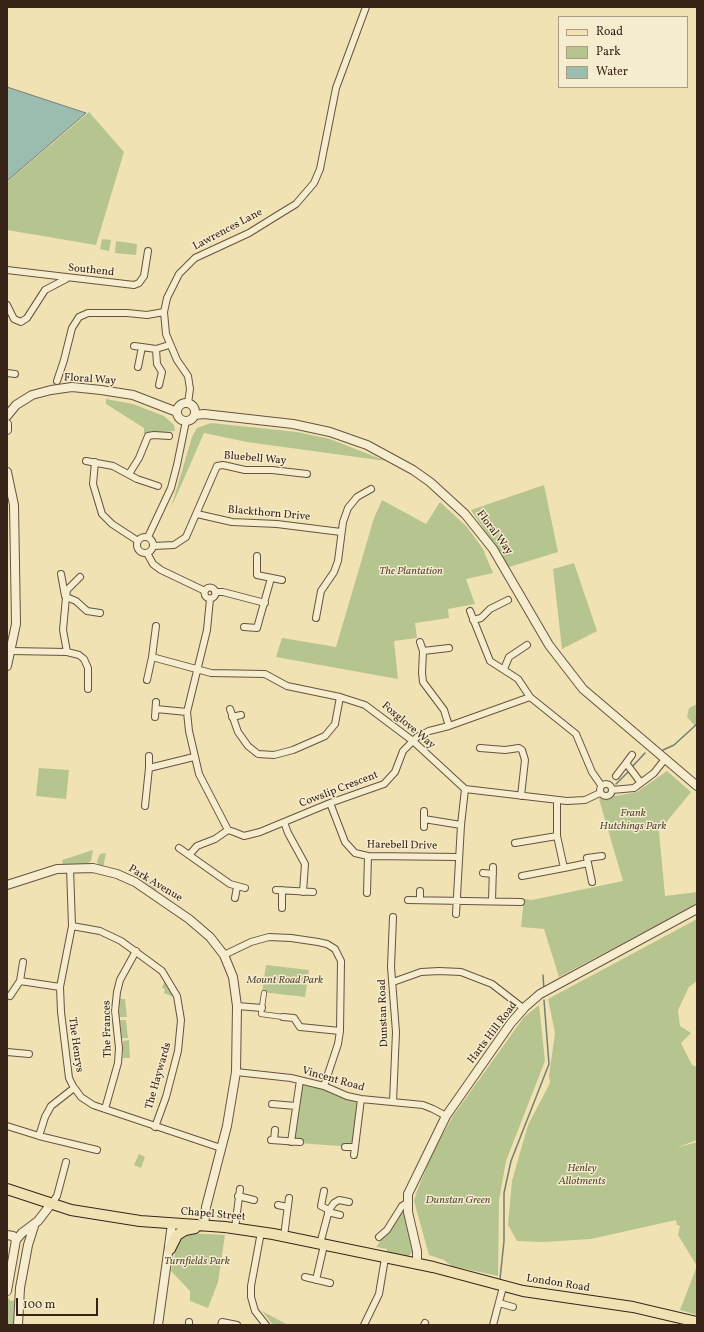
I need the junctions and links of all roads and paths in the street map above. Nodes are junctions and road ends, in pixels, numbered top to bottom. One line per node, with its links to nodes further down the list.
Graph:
1 (366, 7): 6 (street, Lawrences Lane)
2 (148, 251): 4 (street, Southend)
3 (7, 270): 4 (street, Southend)
4 (66, 278): 5 (street)
5 (7, 305)
6 (164, 312): 7 (street); 14 (street)
7 (169, 345): 10 (street); 16 (street)
8 (134, 346): 9 (street)
9 (142, 347): 10 (street); 11 (street)
10 (156, 349): 15 (street)
11 (138, 367)
12 (7, 373): 13 (street)
13 (15, 374)
14 (57, 381)
15 (159, 385)
16 (188, 403): 17 (street); 18 (street)
17 (177, 412): 19 (street, Floral Way); 20 (street)
18 (195, 415): 20 (street); 83 (street, Floral Way)
19 (7, 416)
20 (186, 421): 33 (street)
21 (7, 424): 22 (street)
22 (7, 430)
23 (169, 436): 27 (street)
24 (86, 461): 25 (street)
25 (95, 462): 27 (street); 34 (street)
26 (7, 472): 58 (street)
27 (129, 474): 29 (street)
28 (307, 474): 31 (street, Bluebell Way)
29 (158, 486)
30 (372, 489): 32 (street)
31 (196, 514): 32 (street, Blackthorn Drive); 35 (street, Bluebell Way)
32 (341, 532): 50 (street)
33 (148, 537): 34 (street); 35 (street)
34 (138, 541): 36 (street)
35 (153, 546): 36 (street)
36 (147, 553): 42 (street)
37 (257, 556): 40 (street)
38 (61, 574): 44 (street)
39 (80, 577): 44 (street)
40 (272, 578): 41 (street); 47 (street)
41 (282, 580)
42 (205, 591): 43 (street); 45 (street)
43 (215, 592): 45 (street); 47 (street)
44 (66, 597): 49 (street); 59 (street)
45 (210, 599): 62 (street)
46 (508, 600): 51 (street)
47 (265, 603): 53 (street)
48 (470, 611): 51 (street)
49 (100, 613)
50 (316, 618)
51 (473, 620): 63 (street)
52 (156, 626): 60 (street)
53 (244, 627)
54 (420, 642): 57 (street)
55 (527, 645): 63 (street)
56 (449, 648): 57 (street)
57 (423, 650): 75 (street)
58 (11, 651): 59 (street); 61 (street)
59 (67, 652): 65 (street)
60 (152, 657): 62 (street, Foxglove Way); 64 (street)
61 (7, 666)
62 (197, 669): 66 (street, Foxglove Way); 71 (street)
63 (504, 669): 67 (street)
64 (147, 680)
65 (88, 689)
66 (340, 697): 74 (street); 76 (street, Foxglove Way)
67 (530, 697): 75 (street, Cowslip Crescent); 88 (street)
68 (156, 702): 69 (street)
69 (156, 709): 71 (street); 73 (street)
70 (230, 709): 74 (street)
71 (187, 712): 82 (street)
72 (241, 715): 74 (street)
73 (156, 717)
74 (232, 717)
75 (449, 726): 76 (street, Cowslip Crescent)
76 (413, 741): 90 (street, Foxglove Way); 95 (street, Cowslip Crescent)
77 (490, 741): 79 (street)
78 (480, 748): 79 (street)
79 (489, 749): 93 (street)
80 (632, 755): 84 (street)
81 (149, 756): 85 (street)
82 (194, 757): 85 (street); 102 (street)
83 (665, 759): 87 (street); 89 (street, Floral Way)
84 (628, 766): 86 (street); 87 (street)
85 (149, 768): 96 (street)
86 (616, 776)
87 (641, 783): 91 (street)
88 (601, 785): 91 (street); 92 (street)
89 (697, 786)
90 (465, 789): 93 (street); 100 (street)
91 (612, 790): 92 (street)
92 (600, 793): 94 (street)
93 (520, 796): 94 (street)
94 (557, 800): 103 (street)
95 (330, 803): 99 (street, Cowslip Crescent); 107 (street, Harebell Drive)
96 (144, 806)
97 (424, 811): 98 (street)
98 (424, 819): 100 (street); 101 (street)
99 (284, 822): 102 (street, Cowslip Crescent); 122 (street)
100 (461, 825): 109 (street)
101 (424, 827)
102 (228, 830): 106 (street)
103 (557, 836): 104 (street); 113 (street)
104 (515, 843)
105 (179, 848): 106 (street)
106 (190, 854): 119 (street)
107 (368, 856): 109 (street, Harebell Drive); 124 (street)
108 (602, 856): 110 (street)
109 (459, 857): 128 (street)
110 (588, 863): 113 (street); 117 (street)
111 (493, 867): 115 (street)
112 (70, 868): 118 (street, Park Avenue); 135 (street, The Henrys); 137 (street, Park Avenue)
113 (564, 868): 116 (street)
114 (483, 874): 115 (street)
115 (493, 874): 129 (street)
116 (522, 876)
117 (592, 882)
118 (7, 885)
119 (237, 887): 120 (street); 125 (street)
120 (245, 888)
121 (420, 891): 127 (street)
122 (303, 892): 123 (street); 131 (street)
123 (313, 892)
124 (367, 893)
125 (235, 898)
126 (408, 900): 127 (street)
127 (420, 900): 128 (street)
128 (457, 900): 129 (street); 133 (street)
129 (492, 901): 130 (street)
130 (521, 902)
131 (282, 908)
132 (697, 909): 147 (street, Harts Hill Road)
133 (456, 914)
134 (394, 921): 140 (street, Dunstan Road)
135 (72, 926): 136 (street, The Haywards); 141 (street, The Henrys)
136 (136, 951): 161 (street, The Frances); 164 (street, The Haywards)
137 (224, 955): 144 (street, Park Avenue); 150 (street)
138 (23, 962): 139 (street)
139 (20, 981): 141 (street); 143 (street)
140 (393, 982): 147 (street); 158 (street, Dunstan Road)
141 (60, 987): 156 (street, The Henrys)
142 (264, 993): 146 (street)
143 (10, 996)
144 (237, 1006): 145 (street); 153 (street, Park Avenue)
145 (252, 1007): 146 (street); 148 (street)
146 (262, 1008): 149 (street)
147 (523, 1008): 162 (street, Harts Hill Road)
148 (251, 1014)
149 (283, 1017): 150 (street)
150 (340, 1031): 155 (street)
151 (7, 1052): 152 (street)
152 (29, 1054)
153 (236, 1072): 154 (street, Vincent Road); 171 (street, Park Avenue)
154 (300, 1080): 155 (street, Vincent Road); 160 (street)
155 (324, 1086): 157 (street, Vincent Road)
156 (74, 1088): 161 (street, The Henrys); 166 (street)
157 (361, 1099): 158 (street, Vincent Road); 170 (street)
158 (393, 1102): 162 (street, Vincent Road)
159 (272, 1104): 160 (street)
160 (296, 1106): 167 (street)
161 (105, 1109): 164 (street, The Henrys)
162 (446, 1116): 182 (street, Harts Hill Road)
163 (7, 1126): 166 (street)
164 (155, 1127): 171 (street, The Henrys)
165 (275, 1130): 167 (street)
166 (39, 1136): 172 (street)
167 (291, 1142): 168 (street)
168 (300, 1142)
169 (345, 1147): 170 (street)
170 (354, 1147): 173 (street)
171 (221, 1148): 190 (street, Park Avenue)
172 (97, 1150)
173 (354, 1155)
174 (66, 1162): 183 (street)
175 (240, 1188): 178 (street)
176 (7, 1189): 183 (main road, Chapel Street)
177 (324, 1191): 186 (street)
178 (238, 1196): 180 (street); 191 (street)
179 (289, 1198): 185 (street)
180 (254, 1200)
181 (349, 1202): 186 (street)
182 (407, 1203): 195 (street, Harts Hill Road); 200 (street, Harts Hill Road)
183 (50, 1204): 188 (street); 189 (main road, Chapel Street)
184 (278, 1205): 185 (street)
185 (288, 1207): 194 (street)
186 (329, 1211): 187 (street); 197 (street)
187 (340, 1215)
188 (35, 1223): 196 (street); 209 (street)
189 (172, 1224): 190 (main road, Chapel Street); 198 (street)
190 (203, 1225): 191 (main road, Chapel Street); 198 (main road)
191 (235, 1228): 192 (main road, Chapel Street)
192 (261, 1232): 194 (main road, Chapel Street); 213 (street)
193 (7, 1235): 196 (street)
194 (284, 1236): 197 (main road, Chapel Street)
195 (380, 1237)
196 (16, 1240): 205 (street)
197 (322, 1245): 199 (main road, Chapel Street); 202 (street)
198 (170, 1249): 210 (street)
199 (385, 1258): 200 (main road, Chapel Street); 214 (street)
200 (417, 1264): 204 (main road, London Road)
201 (305, 1277): 202 (street)
202 (316, 1280): 203 (street)
203 (330, 1283)
204 (503, 1287): 206 (street); 208 (main road, London Road)
205 (7, 1291)
206 (499, 1303): 207 (street); 215 (street)
207 (513, 1307)
208 (697, 1322)
209 (18, 1325)
210 (158, 1325)
211 (221, 1325): 212 (street)
212 (237, 1325)
213 (266, 1325)
214 (364, 1325)
215 (493, 1325)

